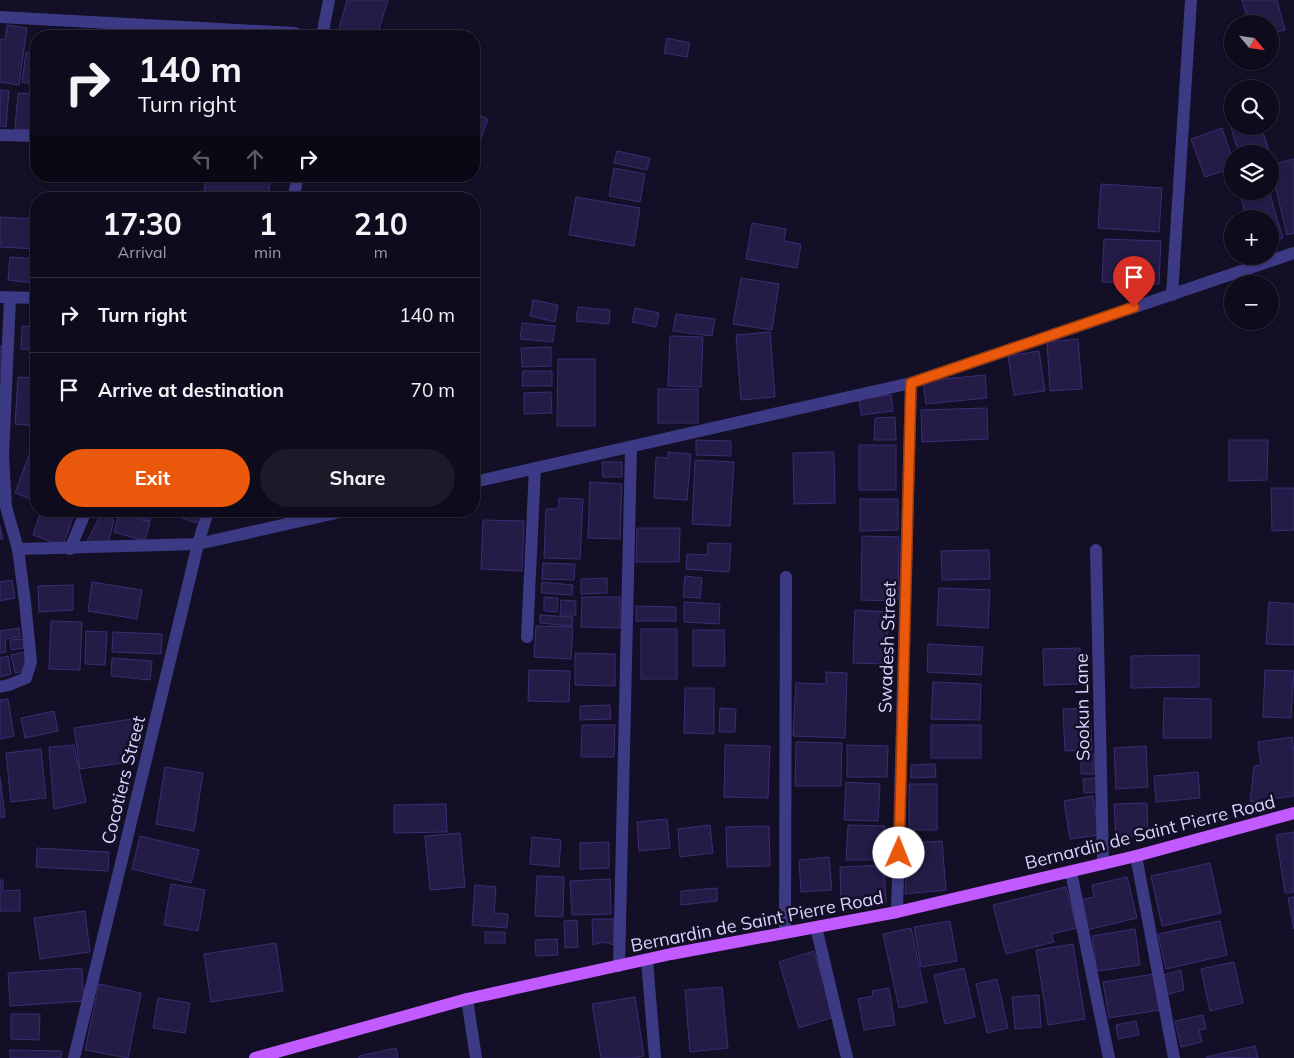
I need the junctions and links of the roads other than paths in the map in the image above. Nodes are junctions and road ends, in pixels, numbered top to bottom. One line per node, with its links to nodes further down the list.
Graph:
1 (329, 0): 5 (street)
2 (1191, 0): 9 (street)
3 (0, 17): 4 (street)
4 (225, 30)
5 (323, 30)
6 (0, 135): 7 (street)
7 (30, 136)
8 (1294, 253): 9 (street)
9 (1172, 294): 12 (street)
10 (5, 297): 11 (street); 20 (street)
11 (30, 298)
12 (911, 383): 13 (street); 30 (street, Swadesh Street)
13 (631, 447): 14 (street); 34 (street)
14 (535, 468): 15 (street); 24 (street)
15 (480, 481)
16 (83, 517): 21 (street)
17 (206, 517): 19 (street, Cocotiers Street)
18 (318, 517): 19 (street)
19 (198, 544): 21 (street); 36 (street, Cocotiers Street)
20 (18, 549): 21 (street); 25 (street)
21 (70, 549)
22 (1096, 550): 28 (street, Sookun Lane)
23 (786, 577): 32 (street)
24 (527, 637)
25 (0, 687)
26 (1294, 813): 27 (main road, Bernardin de Saint Pierre Road)
27 (1136, 856): 28 (main road, Bernardin de Saint Pierre Road); 42 (street)
28 (1104, 864): 29 (main road, Bernardin de Saint Pierre Road)
29 (1071, 872): 30 (main road, Bernardin de Saint Pierre Road); 41 (street)
30 (897, 912): 31 (main road, Bernardin de Saint Pierre Road)
31 (816, 927): 32 (main road, Bernardin de Saint Pierre Road); 40 (street)
32 (785, 932): 33 (main road, Bernardin de Saint Pierre Road)
33 (647, 960): 34 (main road, Bernardin de Saint Pierre Road); 39 (street)
34 (619, 966): 35 (main road, Bernardin de Saint Pierre Road)
35 (467, 999): 37 (main road, Bernardin de Saint Pierre Road); 38 (street)
36 (74, 1058)
37 (255, 1058)
38 (476, 1058)
39 (654, 1058)
40 (847, 1058)
41 (1109, 1058)
42 (1174, 1058)

